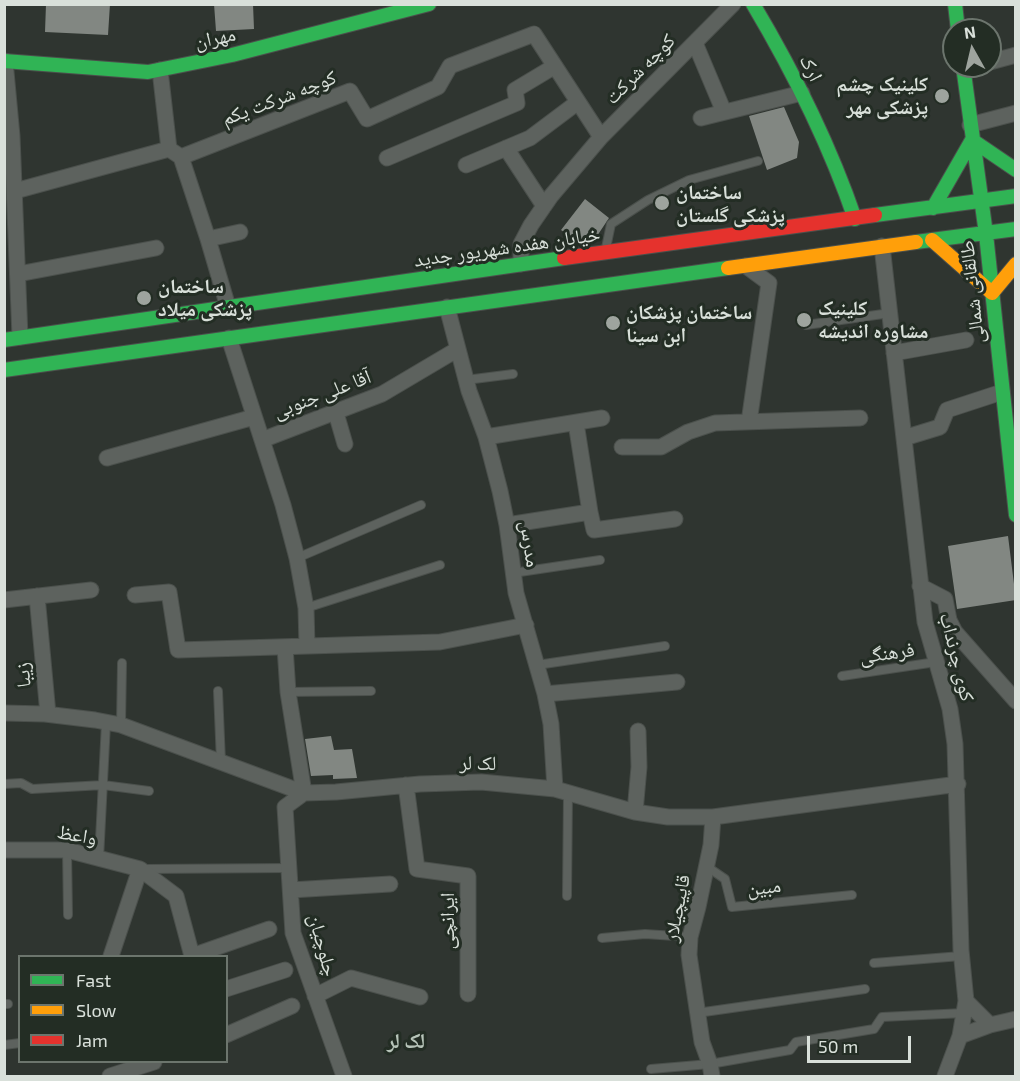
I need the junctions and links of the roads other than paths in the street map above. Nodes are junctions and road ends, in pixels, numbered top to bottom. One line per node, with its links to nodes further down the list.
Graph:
1 (429, 4): 8 (main road, مهران)
2 (734, 4): 5 (street, کوچه شرکت)
3 (753, 4): 10 (main road, ارک)
4 (534, 34): 7 (street, کوچه شرکت); 18 (street, کوچه شرکت یکم)
5 (695, 43): 12 (street); 16 (street, کوچه شرکت)
6 (5, 61): 8 (main road, مهران); 23 (street)
7 (555, 66): 11 (street, کوچه شرکت); 19 (street)
8 (159, 70): 18 (street)
9 (968, 78): 15 (main road, طالقانی شمالی)
10 (802, 93): 12 (street); 29 (main road, ارک)
11 (578, 102): 16 (street, کوچه شرکت); 17 (street)
12 (724, 112): 14 (street)
13 (1016, 113): 15 (street)
14 (701, 118)
15 (971, 132): 22 (main road); 25 (main road, طالقانی شمالی); 27 (main road)
16 (600, 137): 26 (street, کوچه شرکت)
17 (506, 148): 21 (street); 26 (street)
18 (175, 153): 23 (street); 33 (street)
19 (387, 158)
20 (758, 161): 37 (lane)
21 (466, 165)
22 (1016, 170)
23 (15, 191): 28 (street)
24 (1016, 196): 25 (main road, خیابان هفده شهریور جدید)
25 (981, 201): 27 (main road, خیابان هفده شهریور جدید); 32 (main road, طالقانی شمالی)
26 (544, 206): 38 (street, کوچه شرکت)
27 (933, 208): 29 (main road, خیابان هفده شهریور جدید)
28 (10, 218): 41 (street)
29 (855, 219): 37 (main road, خیابان هفده شهریور جدید)
30 (1016, 229): 32 (main road)
31 (240, 232): 33 (street)
32 (986, 234): 34 (main road); 42 (main road, طالقانی شمالی)
33 (208, 239): 43 (street)
34 (932, 240): 35 (main road); 42 (main road)
35 (882, 246): 40 (main road); 45 (street, کوی چرنداب)
36 (156, 248): 41 (street)
37 (606, 252): 38 (main road, خیابان هفده شهریور جدید)
38 (521, 264): 43 (main road, خیابان هفده شهریور جدید)
39 (1016, 264): 42 (main road)
40 (746, 266): 44 (main road); 61 (street)
41 (18, 273): 47 (street)
42 (992, 293): 56 (main road, طالقانی شمالی)
43 (228, 307): 47 (main road, خیابان هفده شهریور جدید)
44 (447, 307): 48 (main road); 51 (street, مدرس)
45 (890, 313): 46 (lane); 52 (street, کوی چرنداب)
46 (807, 325)
47 (21, 338): 49 (main road, خیابان هفده شهریور جدید)
48 (229, 338): 53 (main road); 58 (street, آقا علی جنوبی)
49 (4, 340)
50 (966, 340): 52 (street)
51 (458, 349): 55 (street, مدرس); 57 (street, آقا علی جنوبی)
52 (894, 353): 64 (street, کوی چرنداب)
53 (4, 370)
54 (513, 374): 55 (lane)
55 (466, 380): 63 (street, مدرس)
56 (1002, 392): 64 (street); 68 (main road, طالقانی شمالی)
57 (336, 413): 65 (street, آقا علی جنوبی); 66 (street)
58 (254, 417): 65 (street, آقا علی جنوبی); 69 (street)
59 (602, 418): 62 (street)
60 (860, 418): 61 (street)
61 (749, 422): 67 (street)
62 (576, 423): 63 (street); 71 (street)
63 (486, 437): 74 (street, مدرس)
64 (904, 438): 79 (street, کوی چرنداب)
65 (261, 440): 75 (street)
66 (345, 444)
67 (622, 447)
68 (1013, 456): 72 (main road, طالقانی شمالی)
69 (107, 459)
70 (421, 505): 75 (lane)
71 (591, 512): 73 (street); 74 (street)
72 (1016, 515)
73 (675, 519)
74 (507, 525): 78 (street, مدرس)
75 (297, 558): 84 (street)
76 (600, 560): 78 (lane)
77 (440, 565): 84 (lane)
78 (513, 573): 85 (street, مدرس)
79 (920, 586): 89 (street, کوی چرنداب); 98 (street)
80 (91, 590): 82 (street)
81 (135, 595): 88 (street)
82 (37, 596): 83 (street); 100 (street, زیبا)
83 (4, 600)
84 (306, 608): 86 (street)
85 (526, 625): 86 (street); 91 (street, مدرس)
86 (307, 646): 88 (street)
87 (665, 646): 91 (lane)
88 (285, 647): 96 (street)
89 (936, 662): 92 (lane, فرهنگی); 105 (street, کوی چرنداب)
90 (122, 663): 101 (lane)
91 (537, 665): 97 (street, مدرس)
92 (842, 676)
93 (677, 682): 97 (street)
94 (218, 691): 103 (lane)
95 (371, 691): 96 (lane)
96 (288, 692): 110 (street)
97 (545, 694): 109 (street, مدرس)
98 (1016, 701)
99 (4, 713): 100 (street, لک لر)
100 (48, 714): 101 (street, لک لر)
101 (113, 724): 103 (street, لک لر); 106 (lane)
102 (638, 731): 111 (street)
103 (221, 763): 110 (street, لک لر)
104 (4, 784): 106 (lane)
105 (958, 784): 112 (street, لک لر); 130 (street, کوی چرنداب)
106 (103, 785): 108 (lane); 115 (lane)
107 (406, 785): 109 (street, لک لر); 110 (street, لک لر); 135 (street, ایرانچی)
108 (148, 791)
109 (561, 791): 111 (street, لک لر); 122 (lane)
110 (304, 793): 117 (street, چلوچیان)
111 (635, 812): 112 (street, لک لر)
112 (713, 817): 116 (street, قاپیچیلار)
113 (4, 850): 114 (street, واعظ)
114 (67, 850): 115 (street, واعظ); 123 (lane)
115 (99, 860): 118 (street, واعظ)
116 (706, 866): 121 (lane, مبین); 125 (street, قاپیچیلار)
117 (289, 868): 118 (lane); 120 (street, چلوچیان)
118 (140, 869): 127 (street); 128 (street, واعظ)
119 (390, 884): 120 (street)
120 (291, 890): 136 (street, چلوچیان)
121 (852, 895)
122 (567, 896)
123 (68, 915)
124 (269, 929): 129 (street)
125 (690, 937): 126 (lane); 140 (street, قاپیچیلار)
126 (602, 938)
127 (112, 955)
128 (191, 955)
129 (198, 955)
130 (961, 956): 131 (lane); 139 (street, کوی چرنداب)
131 (874, 963)
132 (285, 970): 133 (street)
133 (228, 988)
134 (865, 989): 140 (lane)
135 (468, 994)
136 (315, 996): 137 (street); 149 (street, چلوچیان)
137 (420, 998)
138 (292, 1006): 143 (street)
139 (965, 1007): 142 (street); 144 (street, کوی چرنداب); 147 (lane)
140 (698, 1013): 147 (street, قاپیچیلار)
141 (1016, 1019): 142 (street)
142 (990, 1025): 144 (street)
143 (228, 1034)
144 (960, 1036): 150 (street, کوی چرنداب)
145 (146, 1068): 148 (street)
146 (651, 1069): 147 (lane)
147 (711, 1070)
148 (110, 1077)
149 (344, 1077)
150 (945, 1077)

